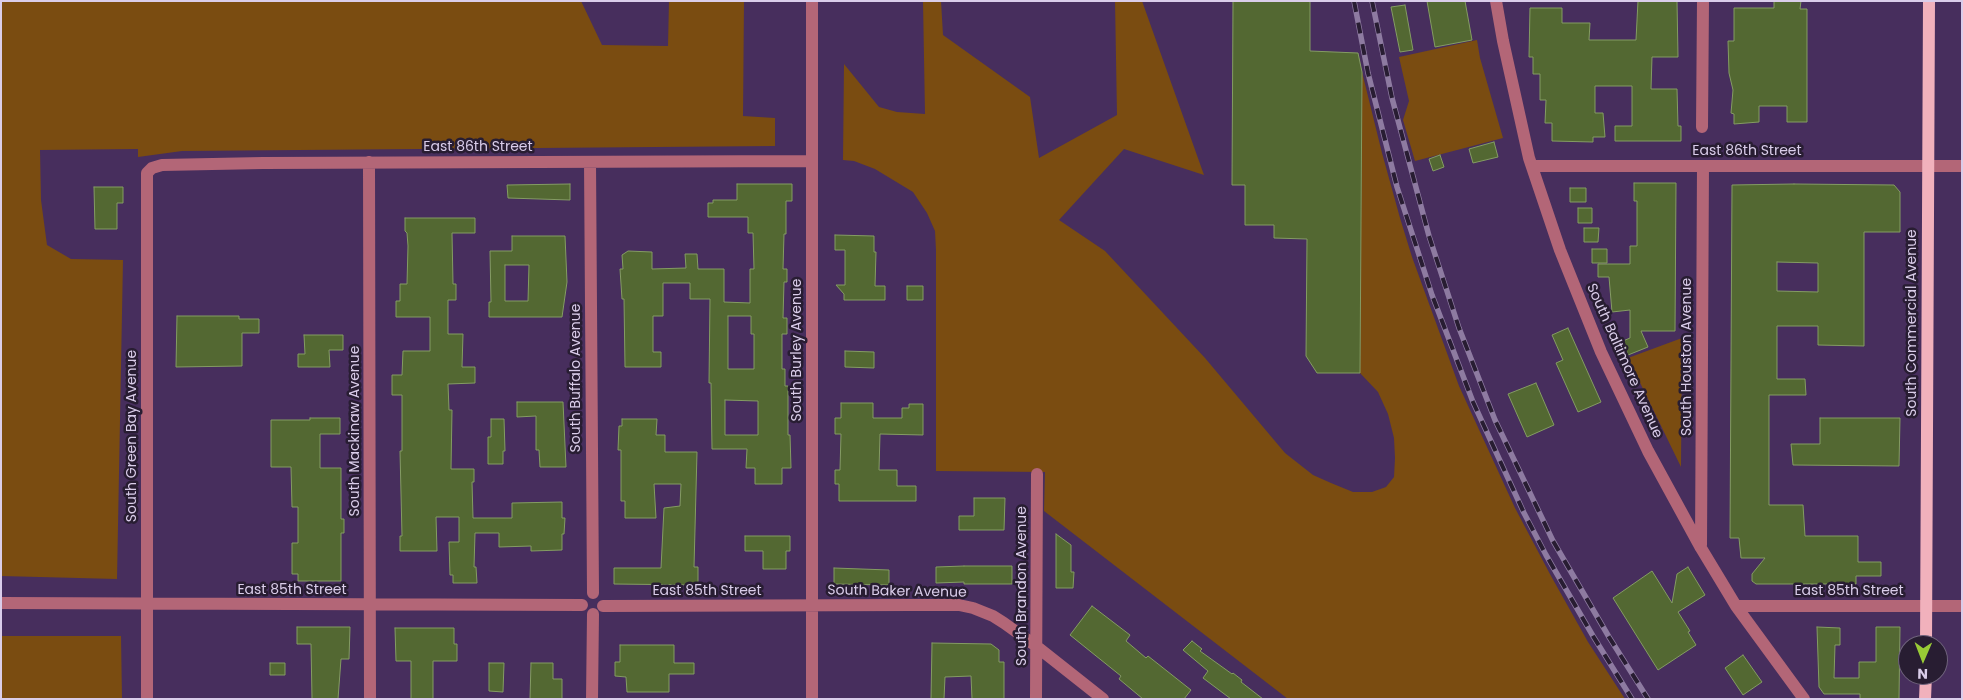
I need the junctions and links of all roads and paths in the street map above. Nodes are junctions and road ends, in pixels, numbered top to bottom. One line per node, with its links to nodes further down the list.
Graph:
1 (812, 1): 6 (street, South Burley Avenue)
2 (1496, 1): 9 (street, South Baltimore Avenue)
3 (1703, 1): 5 (street)
4 (1929, 1): 11 (main road, South Commercial Avenue)
5 (1702, 127)
6 (812, 161): 8 (street, East 86th Street); 22 (street, South Burley Avenue)
7 (369, 162): 8 (street, East 86th Street); 13 (street, East 86th Street); 19 (street, South Mackinaw Avenue)
8 (590, 162): 16 (street, South Buffalo Avenue)
9 (1531, 162): 10 (street, East 86th Street); 15 (street, South Baltimore Avenue)
10 (1703, 166): 11 (street, East 86th Street); 15 (street, South Houston Avenue)
11 (1928, 166): 12 (street, East 86th Street); 24 (main road, South Commercial Avenue)
12 (1962, 166)
13 (147, 172): 18 (street, South Green Bay Avenue)
14 (1038, 474): 28 (street, South Brandon Avenue)
15 (1701, 548): 23 (street, South Baltimore Avenue)
16 (592, 593): 20 (street); 21 (street)
17 (1, 603): 18 (street, East 85th Street)
18 (147, 604): 19 (street, East 85th Street); 30 (street, South Green Bay Avenue)
19 (371, 605): 20 (street, East 85th Street); 31 (street, South Mackinaw Avenue)
20 (582, 605): 26 (street)
21 (603, 606): 22 (street, East 85th Street); 26 (street)
22 (812, 606): 28 (street, South Baker Avenue); 33 (street, South Burley Avenue)
23 (1736, 606): 24 (street, East 85th Street); 36 (street, South Baltimore Avenue)
24 (1926, 606): 25 (street, East 85th Street); 27 (main road, South Commercial Avenue)
25 (1962, 606)
26 (592, 614): 32 (street)
27 (1926, 635)
28 (1036, 646): 34 (street, South Brandon Avenue); 35 (street, South Baker Avenue)
29 (1926, 685): 37 (main road)
30 (147, 699)
31 (370, 699)
32 (592, 699)
33 (812, 699)
34 (1036, 699)
35 (1103, 699)
36 (1804, 699)
37 (1926, 699)

